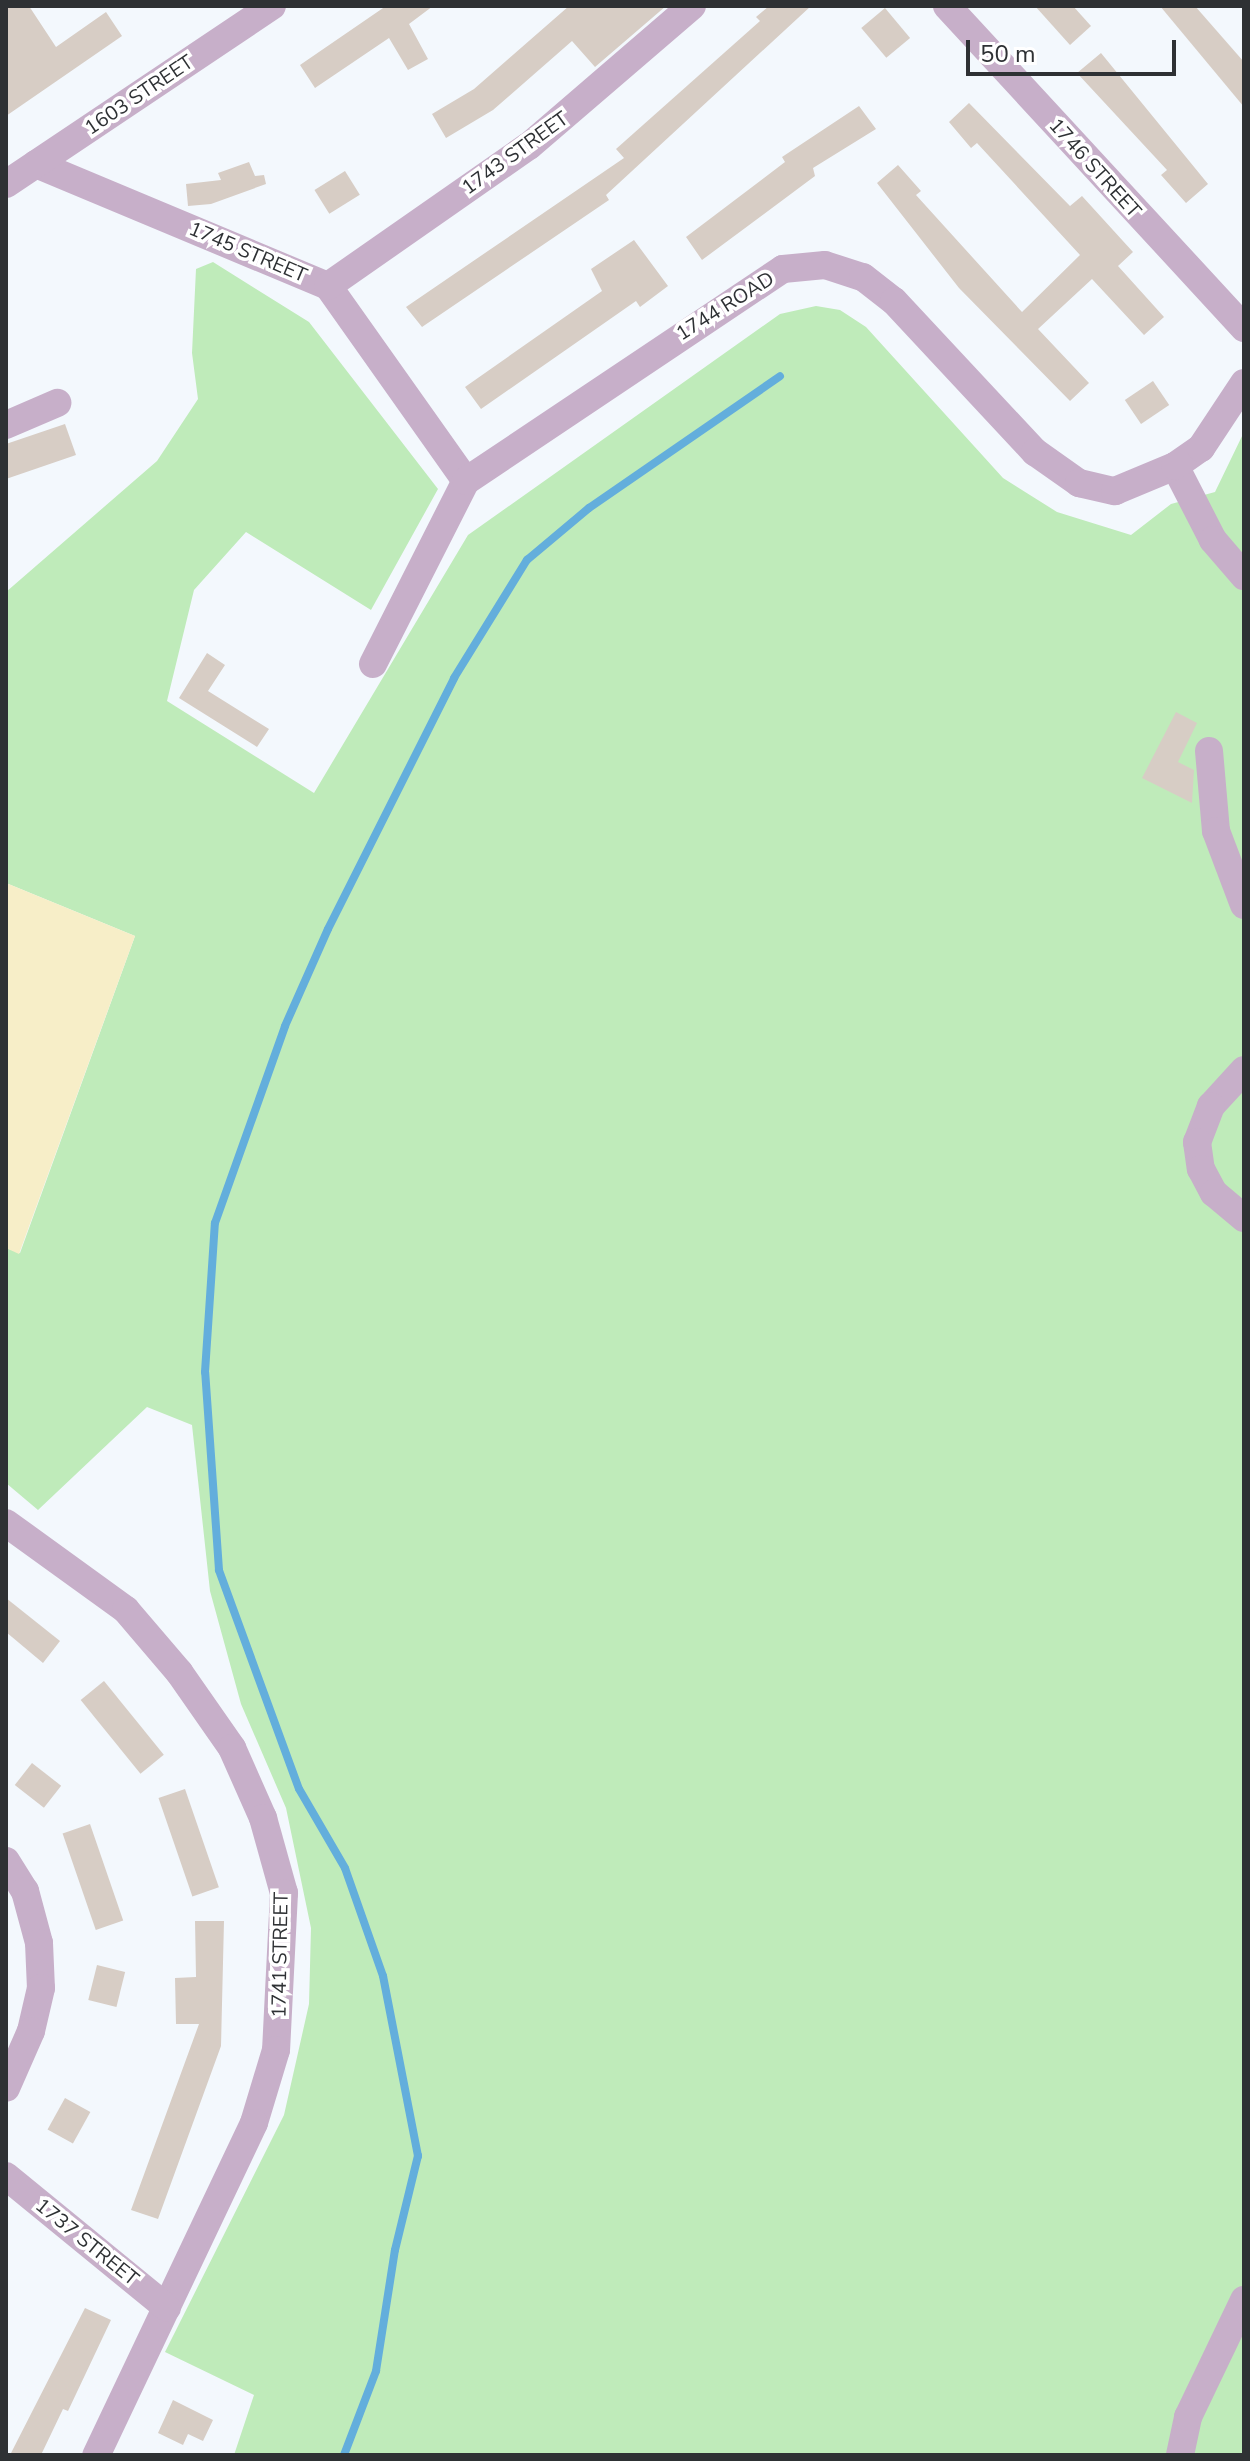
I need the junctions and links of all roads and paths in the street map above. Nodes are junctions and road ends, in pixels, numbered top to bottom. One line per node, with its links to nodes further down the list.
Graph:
1 (272, 6): 4 (street, 1603 STREET)
2 (692, 6): 6 (street, 1743 STREET)
3 (947, 6): 7 (street, 1746 STREET)
4 (36, 164): 5 (street, 1603 STREET); 6 (street, 1745 STREET)
5 (6, 184)
6 (328, 286): 12 (street, 1745 STREET)
7 (1244, 328)
8 (1244, 383): 11 (street, 1744 ROAD)
9 (57, 403): 10 (street)
10 (6, 425)
11 (1175, 466): 12 (street, 1744 ROAD); 13 (street)
12 (466, 481): 14 (street, 1744 ROAD)
13 (1244, 576)
14 (373, 664)
15 (1209, 751): 16 (street)
16 (1244, 905)
17 (1244, 1070): 18 (street)
18 (1244, 1218)
19 (6, 1523): 24 (street, 1741 STREET)
20 (6, 1861): 21 (street)
21 (6, 2088)
22 (6, 2176): 24 (street, 1737 STREET)
23 (1244, 2300): 26 (street)
24 (167, 2308): 25 (street, 1741 STREET)
25 (96, 2455)
26 (1180, 2455)

